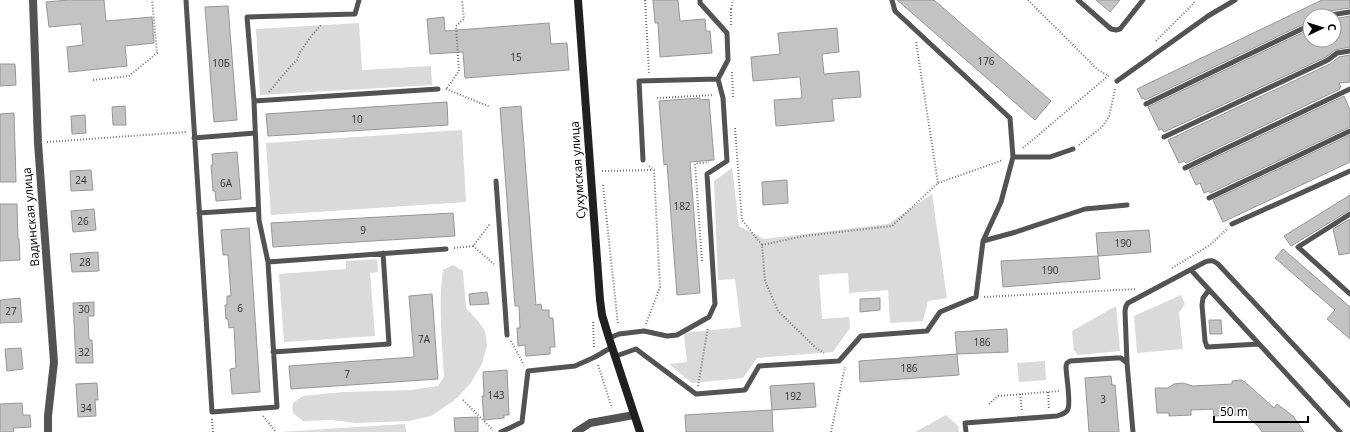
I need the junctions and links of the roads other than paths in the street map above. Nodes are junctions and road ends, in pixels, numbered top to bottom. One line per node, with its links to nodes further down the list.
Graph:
1 (33, 0): 50 (street, Вадинская улица)
2 (186, 0): 21 (lane)
3 (359, 0): 16 (lane)
4 (578, 0): 42 (main road, Сухумская улица)
5 (700, 0): 12 (lane)
6 (892, 0): 23 (lane)
7 (1078, 0): 8 (lane)
8 (1143, 0)
9 (1235, 0): 13 (lane)
10 (1302, 29): 17 (lane)
11 (1350, 51): 20 (lane)
12 (718, 79): 24 (lane); 42 (lane)
13 (1117, 81)
14 (438, 89): 16 (lane)
15 (1350, 89): 25 (lane)
16 (254, 101): 19 (lane)
17 (1146, 104)
18 (1350, 131): 28 (lane)
19 (255, 133): 21 (lane); 30 (lane)
20 (1164, 137)
21 (194, 138): 31 (lane)
22 (1073, 149): 23 (lane)
23 (1013, 157): 34 (lane)
24 (643, 160)
25 (1185, 168)
26 (1350, 171): 33 (lane)
27 (496, 181): 41 (lane)
28 (1208, 198)
29 (1127, 205): 34 (lane)
30 (258, 209): 31 (lane); 37 (lane)
31 (199, 213): 45 (lane)
32 (1350, 214): 40 (lane)
33 (1232, 224)
34 (983, 241): 46 (lane)
35 (446, 249): 36 (lane)
36 (383, 253): 37 (lane); 45 (lane)
37 (268, 262): 45 (lane)
38 (1190, 270): 39 (lane); 47 (lane); 48 (lane)
39 (1209, 290): 43 (lane); 43 (lane)
40 (1350, 294)
41 (507, 335)
42 (609, 338): 44 (main road, Сухумская улица)
43 (1259, 344): 56 (lane)
44 (612, 347): 46 (main road, Сухумская улица); 51 (lane)
45 (273, 352)
46 (616, 356): 49 (main road, Сухумская улица)
47 (1128, 363): 54 (lane); 55 (lane)
48 (1350, 405)
49 (634, 415): 52 (street); 53 (main road, Сухумская улица)
50 (48, 432)
51 (501, 432)
52 (576, 432)
53 (640, 432)
54 (966, 432)
55 (1133, 432)
56 (1340, 432)

